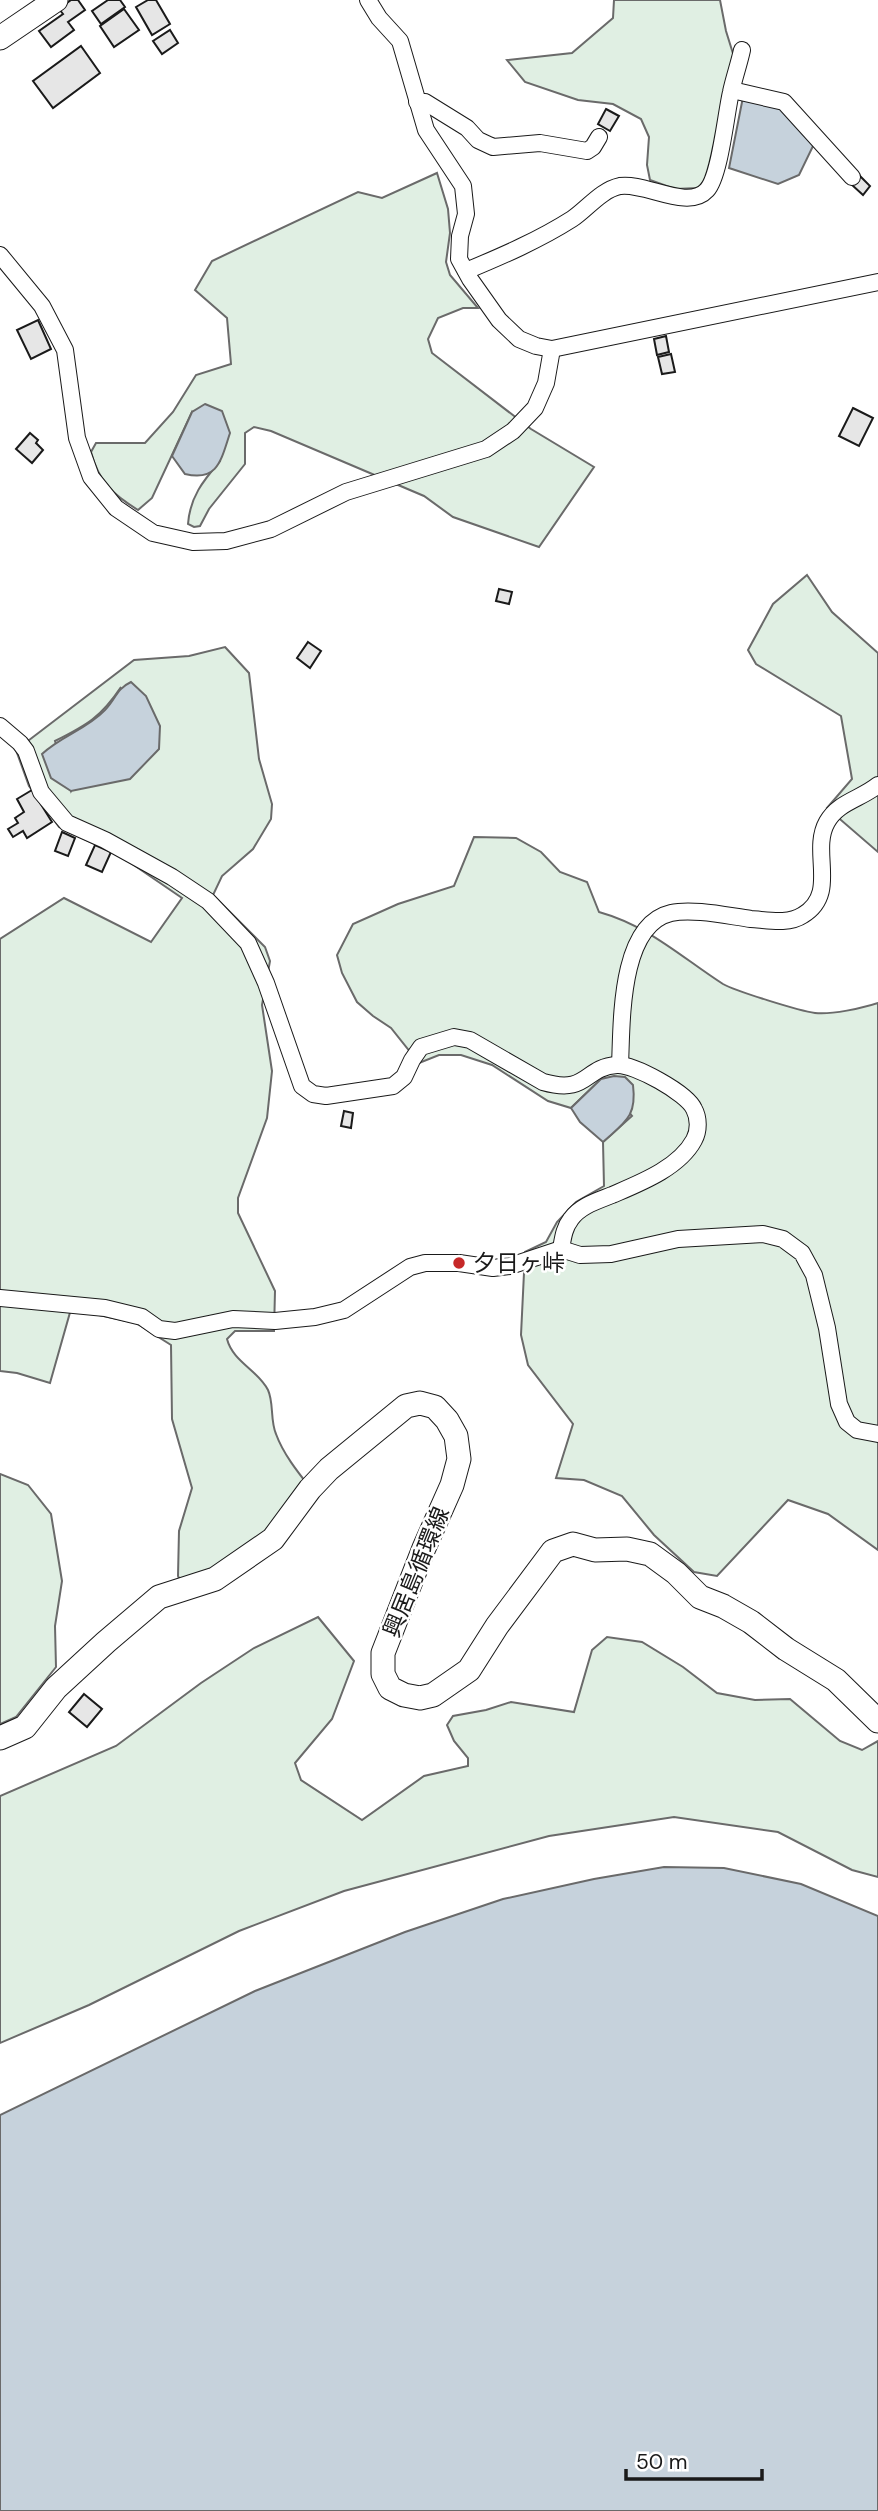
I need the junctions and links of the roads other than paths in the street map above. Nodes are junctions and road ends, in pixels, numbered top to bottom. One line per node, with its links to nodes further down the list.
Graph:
1 (56, 0): 3 (main road)
2 (369, 0): 6 (street)
3 (0, 38)
4 (742, 50): 5 (street)
5 (732, 90): 8 (street); 10 (street)
6 (417, 102): 7 (street); 10 (street)
7 (599, 136)
8 (852, 177)
9 (0, 255): 12 (street)
10 (466, 271): 12 (street)
11 (878, 282): 12 (street)
12 (552, 349)
13 (0, 726): 15 (street)
14 (878, 785): 15 (street)
15 (620, 1065): 16 (street)
16 (561, 1249): 17 (street); 18 (street)
17 (0, 1298)
18 (878, 1434)
19 (878, 1721): 20 (main road, 興居島循環線)
20 (0, 1738)

